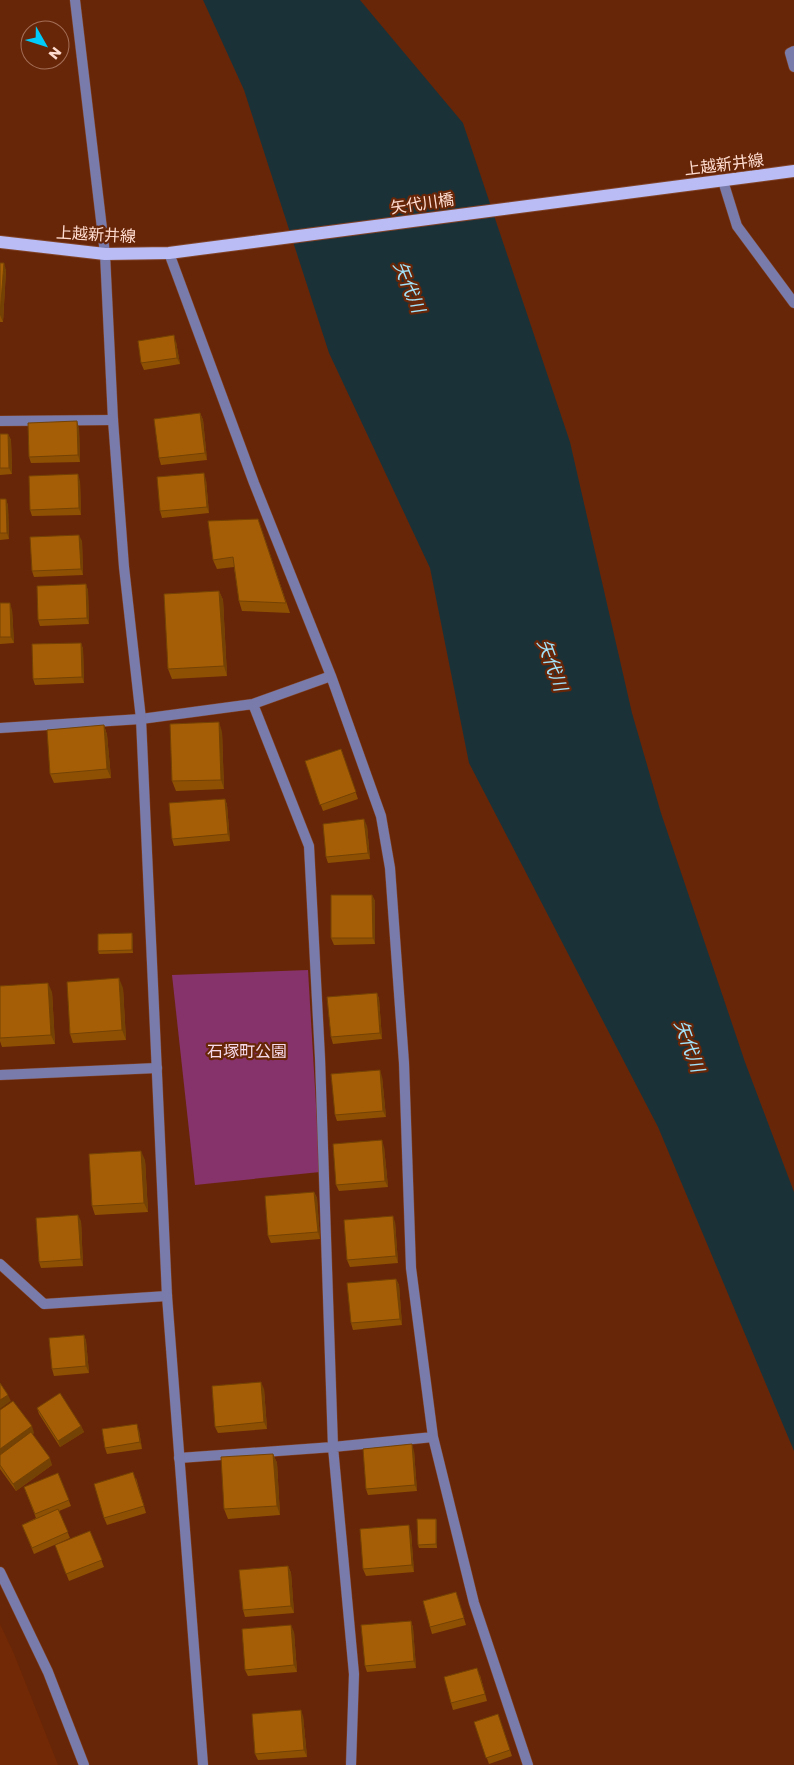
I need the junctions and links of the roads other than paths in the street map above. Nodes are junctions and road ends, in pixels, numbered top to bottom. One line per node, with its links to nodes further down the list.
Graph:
1 (75, 0): 10 (street)
2 (794, 51): 3 (street)
3 (794, 67)
4 (794, 171): 5 (main road, 上越新井線)
5 (724, 181): 6 (main road, 上越新井線); 11 (street)
6 (658, 188): 8 (main road, 矢代川橋)
7 (0, 242): 10 (main road, 上越新井線)
8 (191, 250): 9 (main road, 上越新井線)
9 (169, 252): 10 (main road, 上越新井線); 14 (street)
10 (105, 254): 12 (street)
11 (794, 303)
12 (113, 420): 13 (street); 16 (street)
13 (0, 421)
14 (332, 676): 15 (street); 22 (street)
15 (253, 704): 16 (street); 23 (street)
16 (140, 718): 17 (street); 18 (street)
17 (0, 728)
18 (157, 1068): 19 (street); 21 (street)
19 (0, 1075)
20 (0, 1264): 21 (street)
21 (167, 1296): 24 (street)
22 (433, 1437): 23 (street); 29 (street)
23 (333, 1447): 24 (street); 28 (street)
24 (179, 1458): 27 (street)
25 (0, 1572): 26 (street)
26 (84, 1765)
27 (203, 1765)
28 (350, 1765)
29 (528, 1765)

